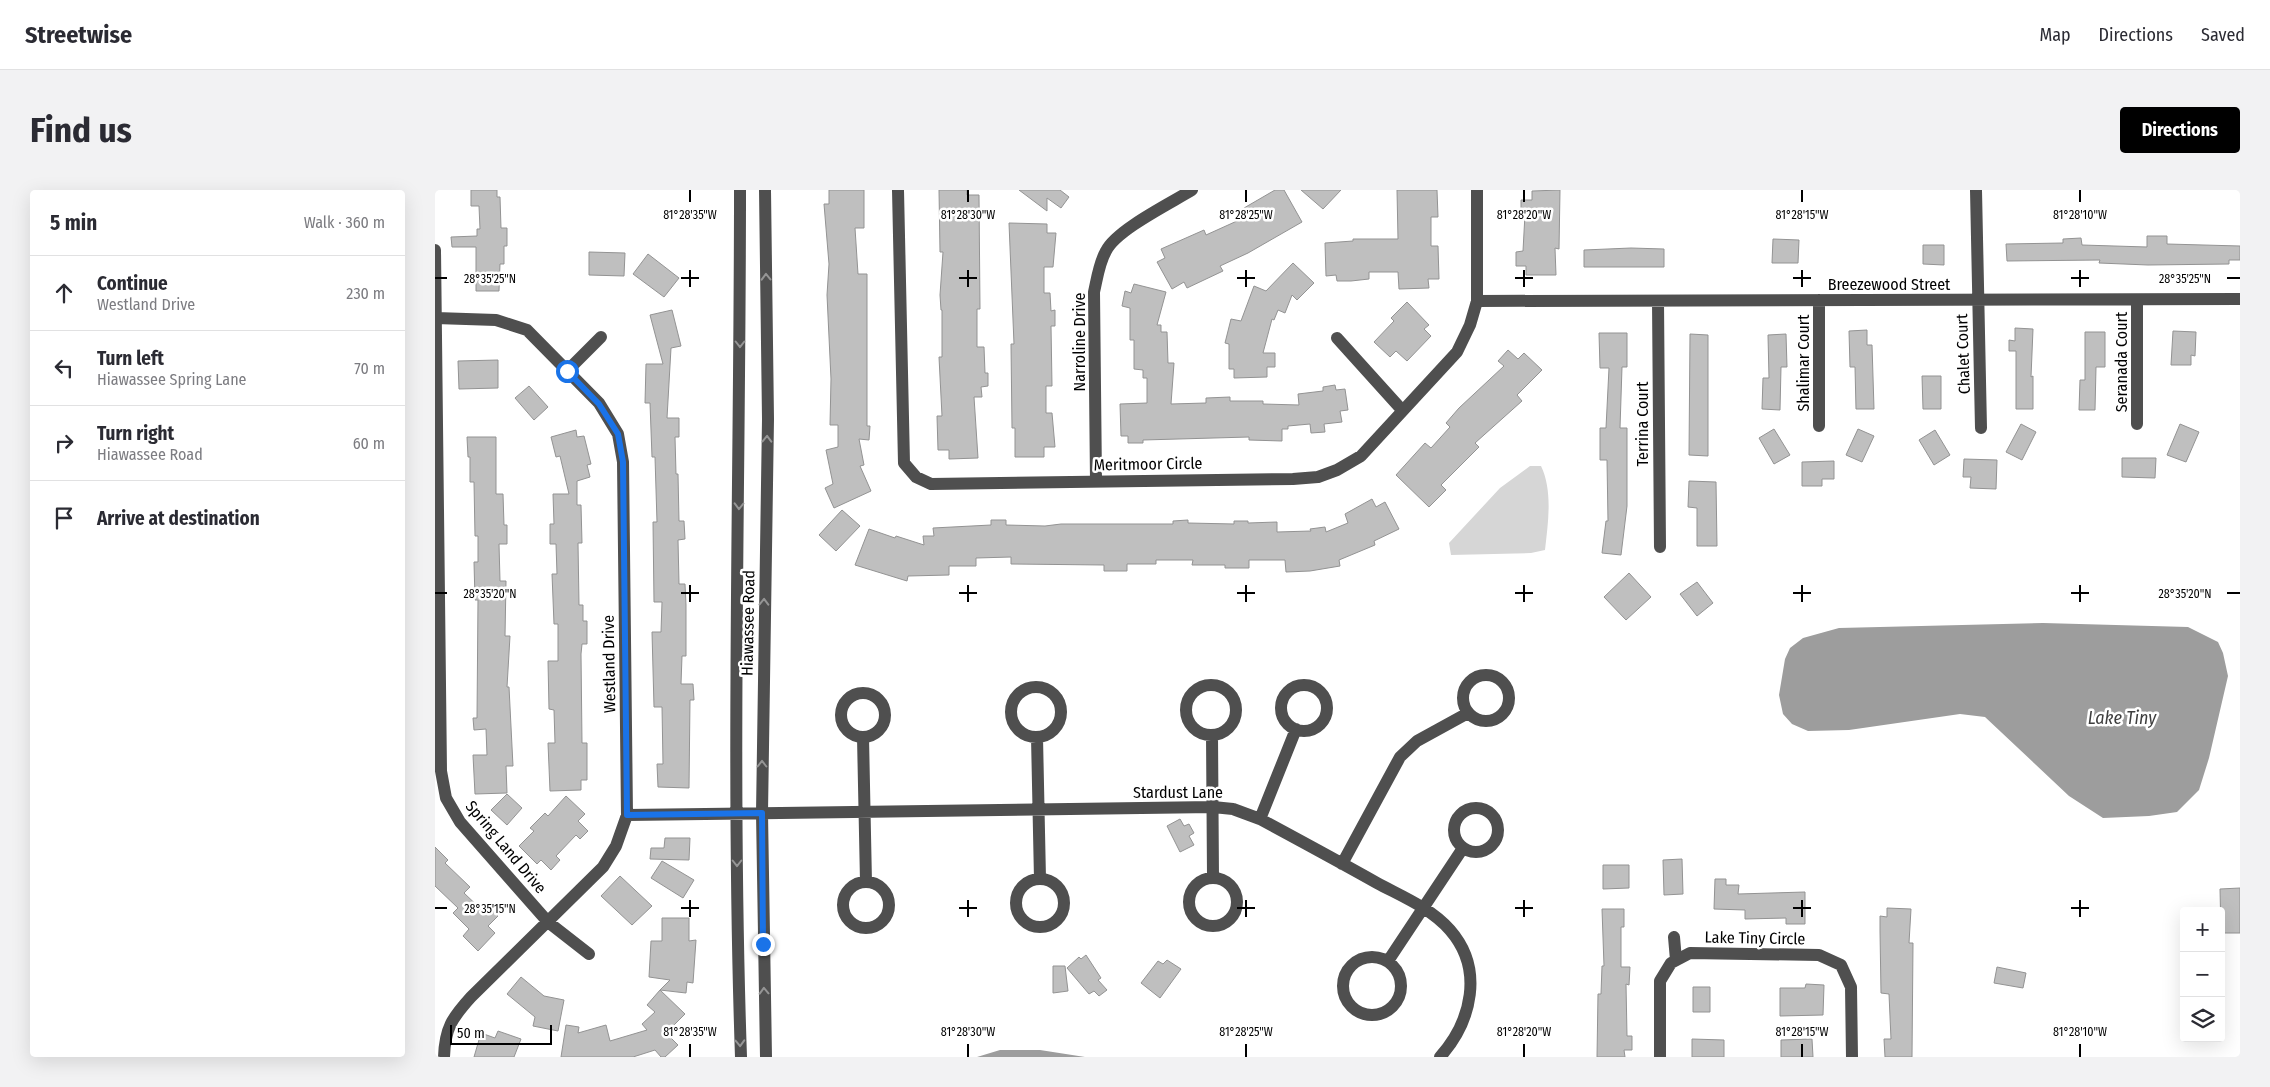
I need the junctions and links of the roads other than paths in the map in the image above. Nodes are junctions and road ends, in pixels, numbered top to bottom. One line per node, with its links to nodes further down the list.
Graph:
1 (740, 190): 33 (street, Hiawassee Road, one-way to 33)
2 (765, 190): 32 (street, Hiawassee Road, one-way to 2)
3 (898, 190): 22 (street, Meritmoor Circle)
4 (1192, 190): 22 (street, Narroline Drive)
5 (1477, 190): 13 (street, Meritmoor Circle)
6 (1976, 190): 11 (street, Chalet Court)
7 (435, 250): 14 (street, Spring Land Drive)
8 (2240, 299): 12 (street, Breezewood Street)
9 (1658, 300): 10 (street, Breezewood Street); 13 (street, Breezewood Street); 23 (street, Terrina Court)
10 (1819, 300): 11 (street, Breezewood Street); 20 (street, Shalimar Court)
11 (1977, 300): 12 (street, Breezewood Street); 21 (street, Chalet Court)
12 (2137, 300): 19 (street, Seranada Court)
13 (1477, 301): 18 (street, Meritmoor Circle)
14 (436, 318): 17 (street, Westland Drive); 42 (street, Spring Land Drive)
15 (601, 337): 17 (street)
16 (1337, 338): 18 (street)
17 (567, 371): 34 (street, Westland Drive)
18 (1402, 410): 22 (street, Meritmoor Circle)
19 (2137, 424)
20 (1819, 426)
21 (1981, 428)
22 (1096, 481)
23 (1660, 547)
24 (1468, 713): 37 (street)
25 (1296, 729): 35 (street)
26 (1212, 735): 29 (street)
27 (863, 737): 31 (street)
28 (1037, 737): 28 (street); 30 (street)
29 (1213, 807): 30 (street, Stardust Lane); 35 (street, Stardust Lane); 38 (street)
30 (1037, 809): 31 (street, Stardust Lane); 39 (street)
31 (866, 812): 32 (street, Stardust Lane); 40 (street)
32 (762, 813): 33 (street, Stardust Lane); 49 (street, Hiawassee Road, one-way to 32)
33 (737, 814): 34 (street, Stardust Lane); 48 (street, Hiawassee Road, one-way to 48)
34 (627, 815): 42 (street, Westland Drive)
35 (1260, 819): 37 (street, Stardust Lane)
36 (1463, 848): 41 (street)
37 (1342, 864): 41 (street, Stardust Lane)
38 (1213, 877)
39 (1040, 879)
40 (866, 882)
41 (1422, 908): 46 (street); 50 (street, Stardust Lane)
42 (548, 922): 44 (street, Spring Land Drive); 47 (street, Westland Drive)
43 (1674, 937): 45 (street)
44 (589, 954)
45 (1676, 960): 51 (street); 52 (street, Lake Tiny Circle)
46 (1388, 961): 46 (street)
47 (443, 1057)
48 (741, 1057)
49 (766, 1057)
50 (1440, 1057)
51 (1661, 1057)
52 (1852, 1057)

